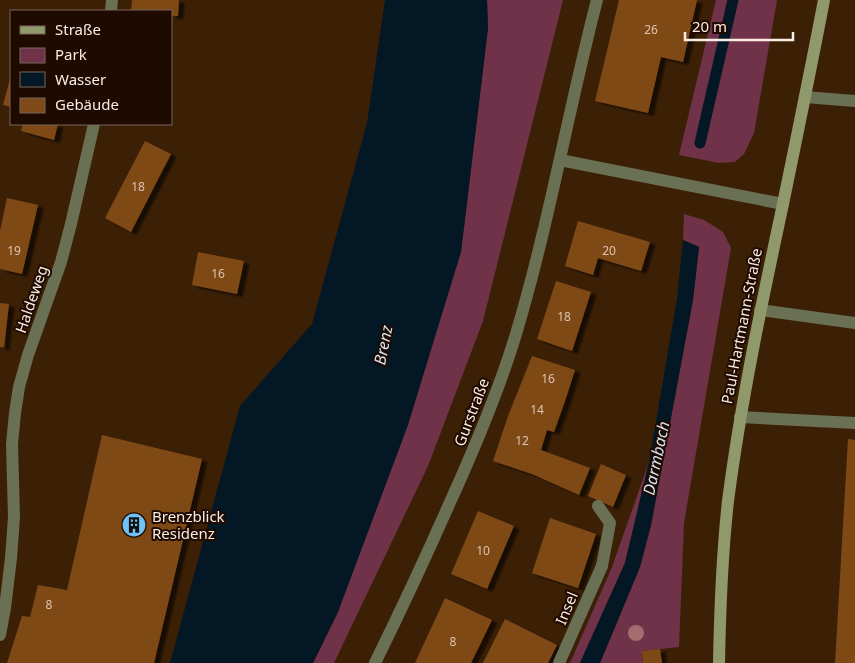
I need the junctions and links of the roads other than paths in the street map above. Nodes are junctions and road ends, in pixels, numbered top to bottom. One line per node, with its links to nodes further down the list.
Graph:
1 (597, 0): 6 (street, Gurstraße)
2 (824, 0): 3 (main road, Paul-Hartmann-Straße)
3 (805, 97): 4 (street); 7 (main road, Paul-Hartmann-Straße)
4 (855, 101)
5 (94, 125): 13 (street, Haldeweg)
6 (560, 160): 7 (street); 14 (street, Gurstraße)
7 (783, 204): 8 (main road, Paul-Hartmann-Straße)
8 (760, 310): 9 (street); 10 (main road, Paul-Hartmann-Straße)
9 (855, 324)
10 (740, 417): 11 (street); 16 (main road, Paul-Hartmann-Straße)
11 (855, 424)
12 (598, 506): 15 (street, Insel)
13 (0, 635)
14 (375, 663)
15 (559, 663)
16 (719, 663)

